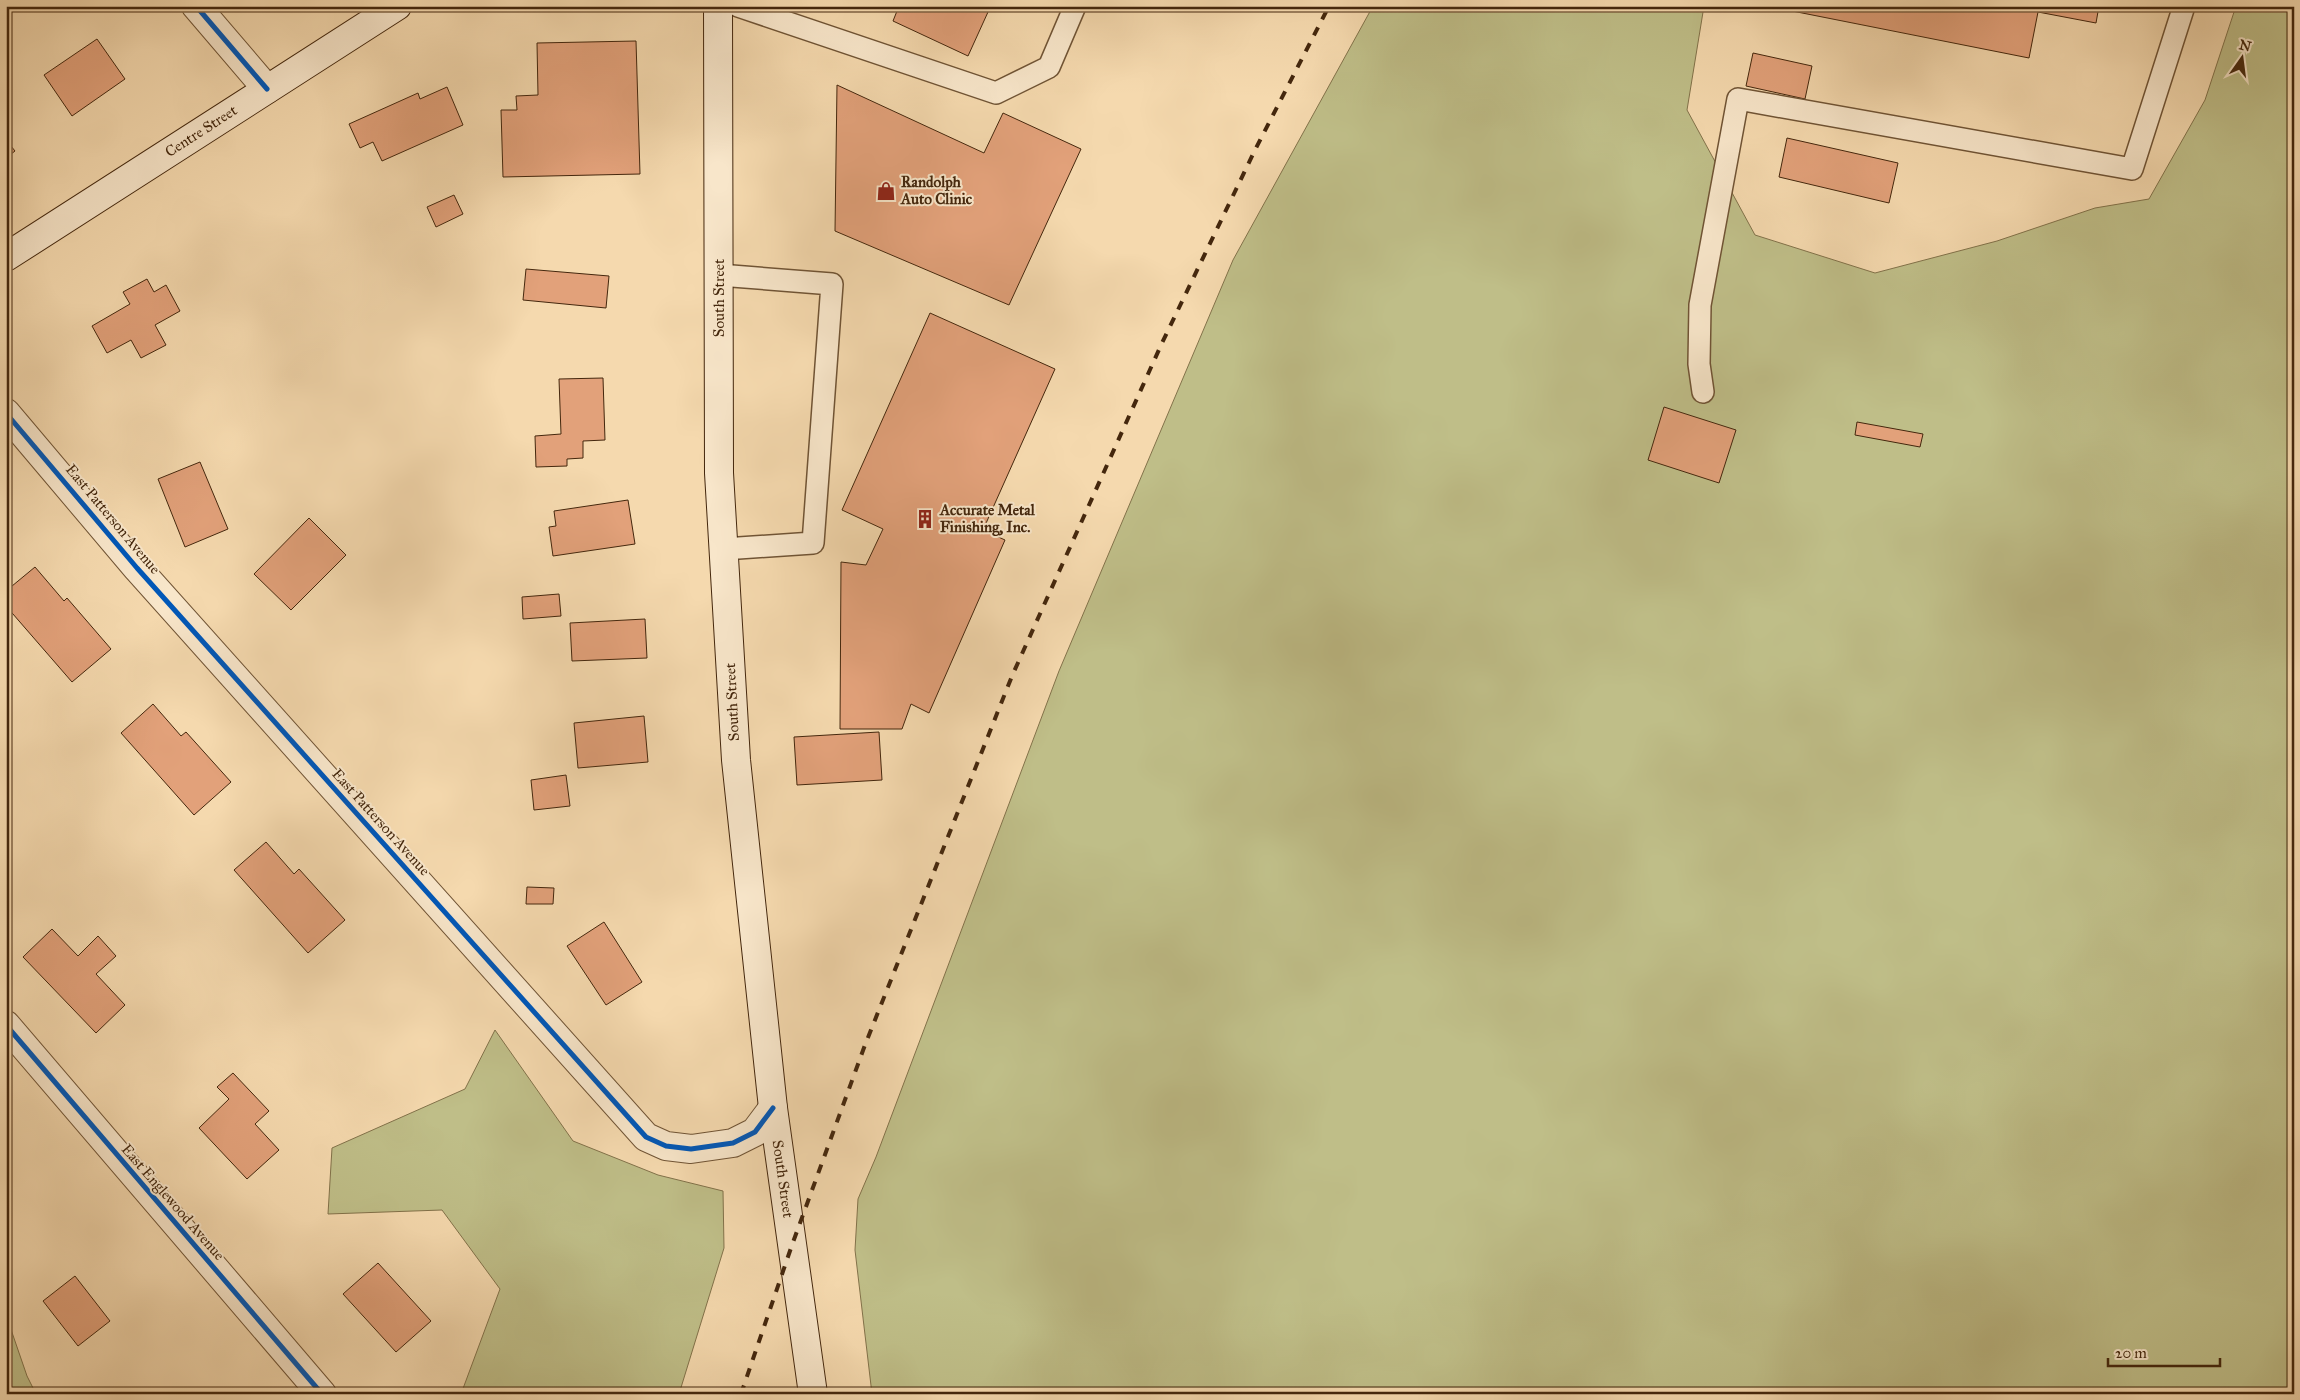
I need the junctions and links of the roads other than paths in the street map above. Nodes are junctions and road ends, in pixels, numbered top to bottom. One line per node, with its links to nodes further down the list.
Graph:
1 (196, 6): 7 (main road)
2 (397, 6): 7 (main road, Centre Street)
3 (718, 6): 9 (main road, South Street)
4 (738, 6): 5 (lane)
5 (1075, 6)
6 (2184, 6): 10 (lane)
7 (267, 89): 8 (main road, Centre Street)
8 (6, 257)
9 (719, 275): 12 (main road, South Street); 12 (lane)
10 (1703, 392)
11 (6, 412): 14 (main road, East Patterson Avenue)
12 (724, 549): 14 (main road, South Street)
13 (6, 1025): 15 (main road, East Englewood Avenue)
14 (773, 1108): 16 (main road, South Street)
15 (322, 1394)
16 (813, 1394)

